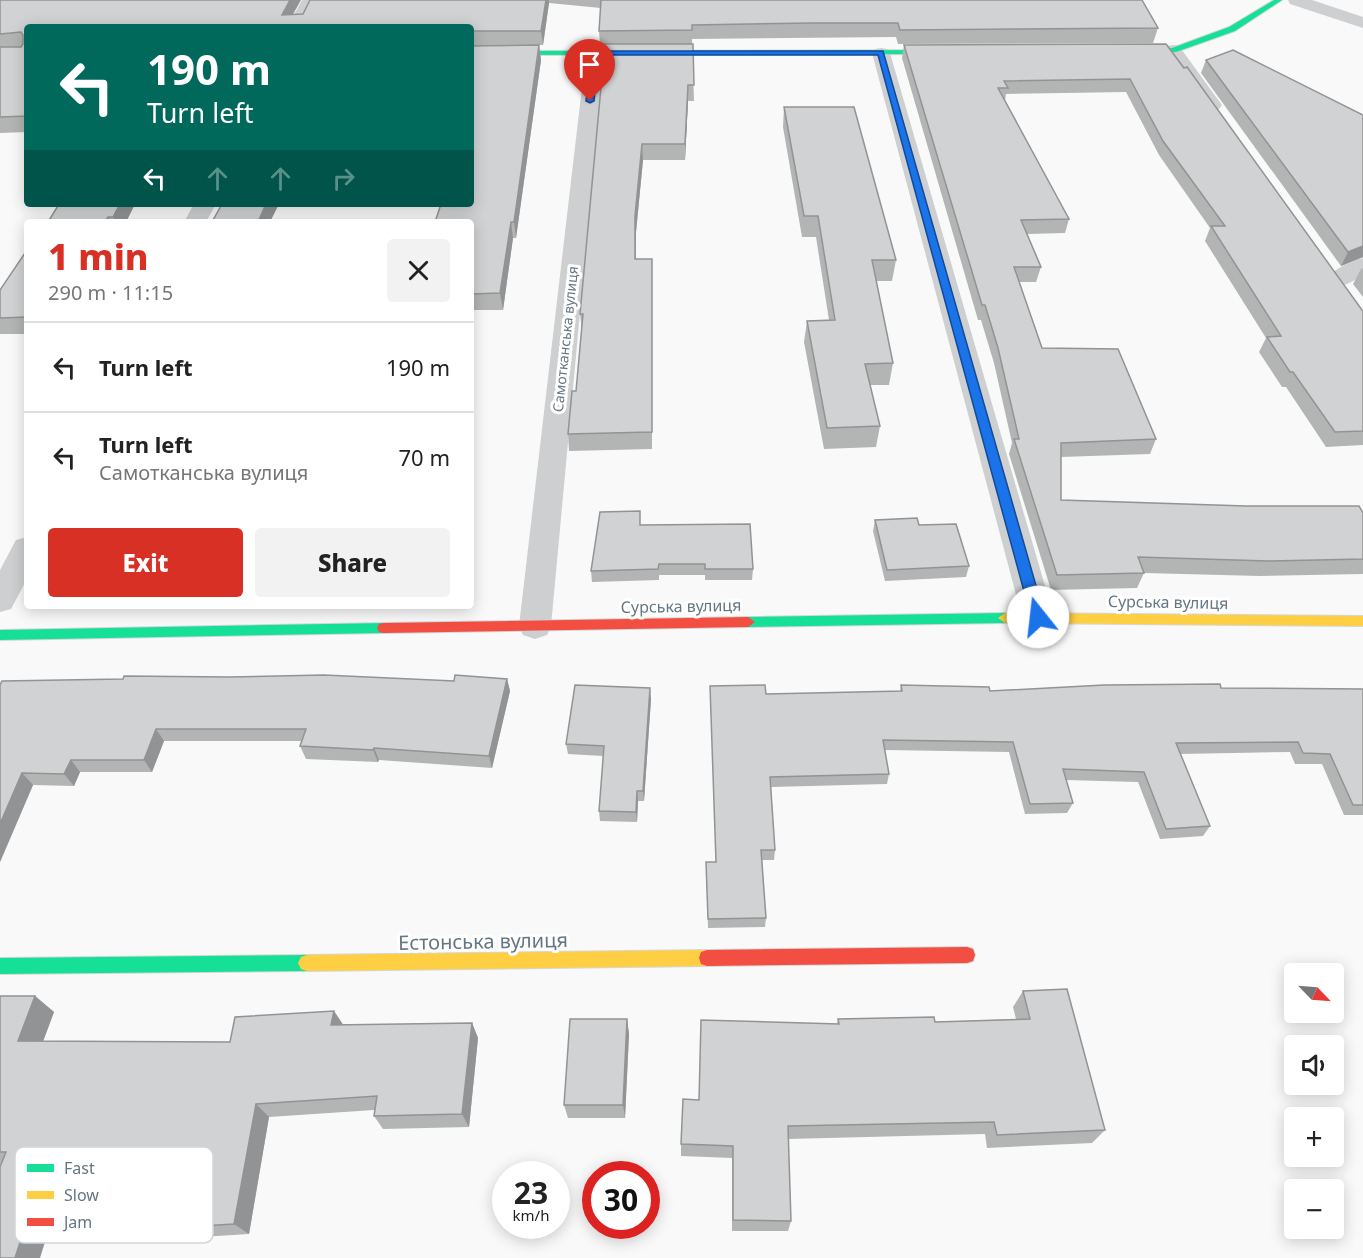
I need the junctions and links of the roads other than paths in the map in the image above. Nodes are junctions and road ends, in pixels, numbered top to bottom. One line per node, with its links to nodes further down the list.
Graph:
1 (310, 0): 5 (street)
2 (1279, 0): 6 (street)
3 (1296, 0): 4 (street)
4 (1363, 23)
5 (298, 24)
6 (1173, 50): 7 (street); 12 (street)
7 (1115, 51)
8 (963, 52): 11 (street)
9 (474, 53): 10 (street)
10 (596, 53): 11 (street); 19 (street, Самотканська вулиця)
11 (881, 53): 17 (street)
12 (1221, 117)
13 (1363, 265): 14 (street)
14 (1337, 280)
15 (24, 554): 16 (street)
16 (0, 600)
17 (1038, 617): 18 (street, Сурська вулиця); 19 (street, Сурська вулиця)
18 (1363, 621)
19 (535, 626): 20 (street, Сурська вулиця)
20 (0, 635)
21 (967, 955): 22 (street, Естонська вулиця)
22 (0, 966)

